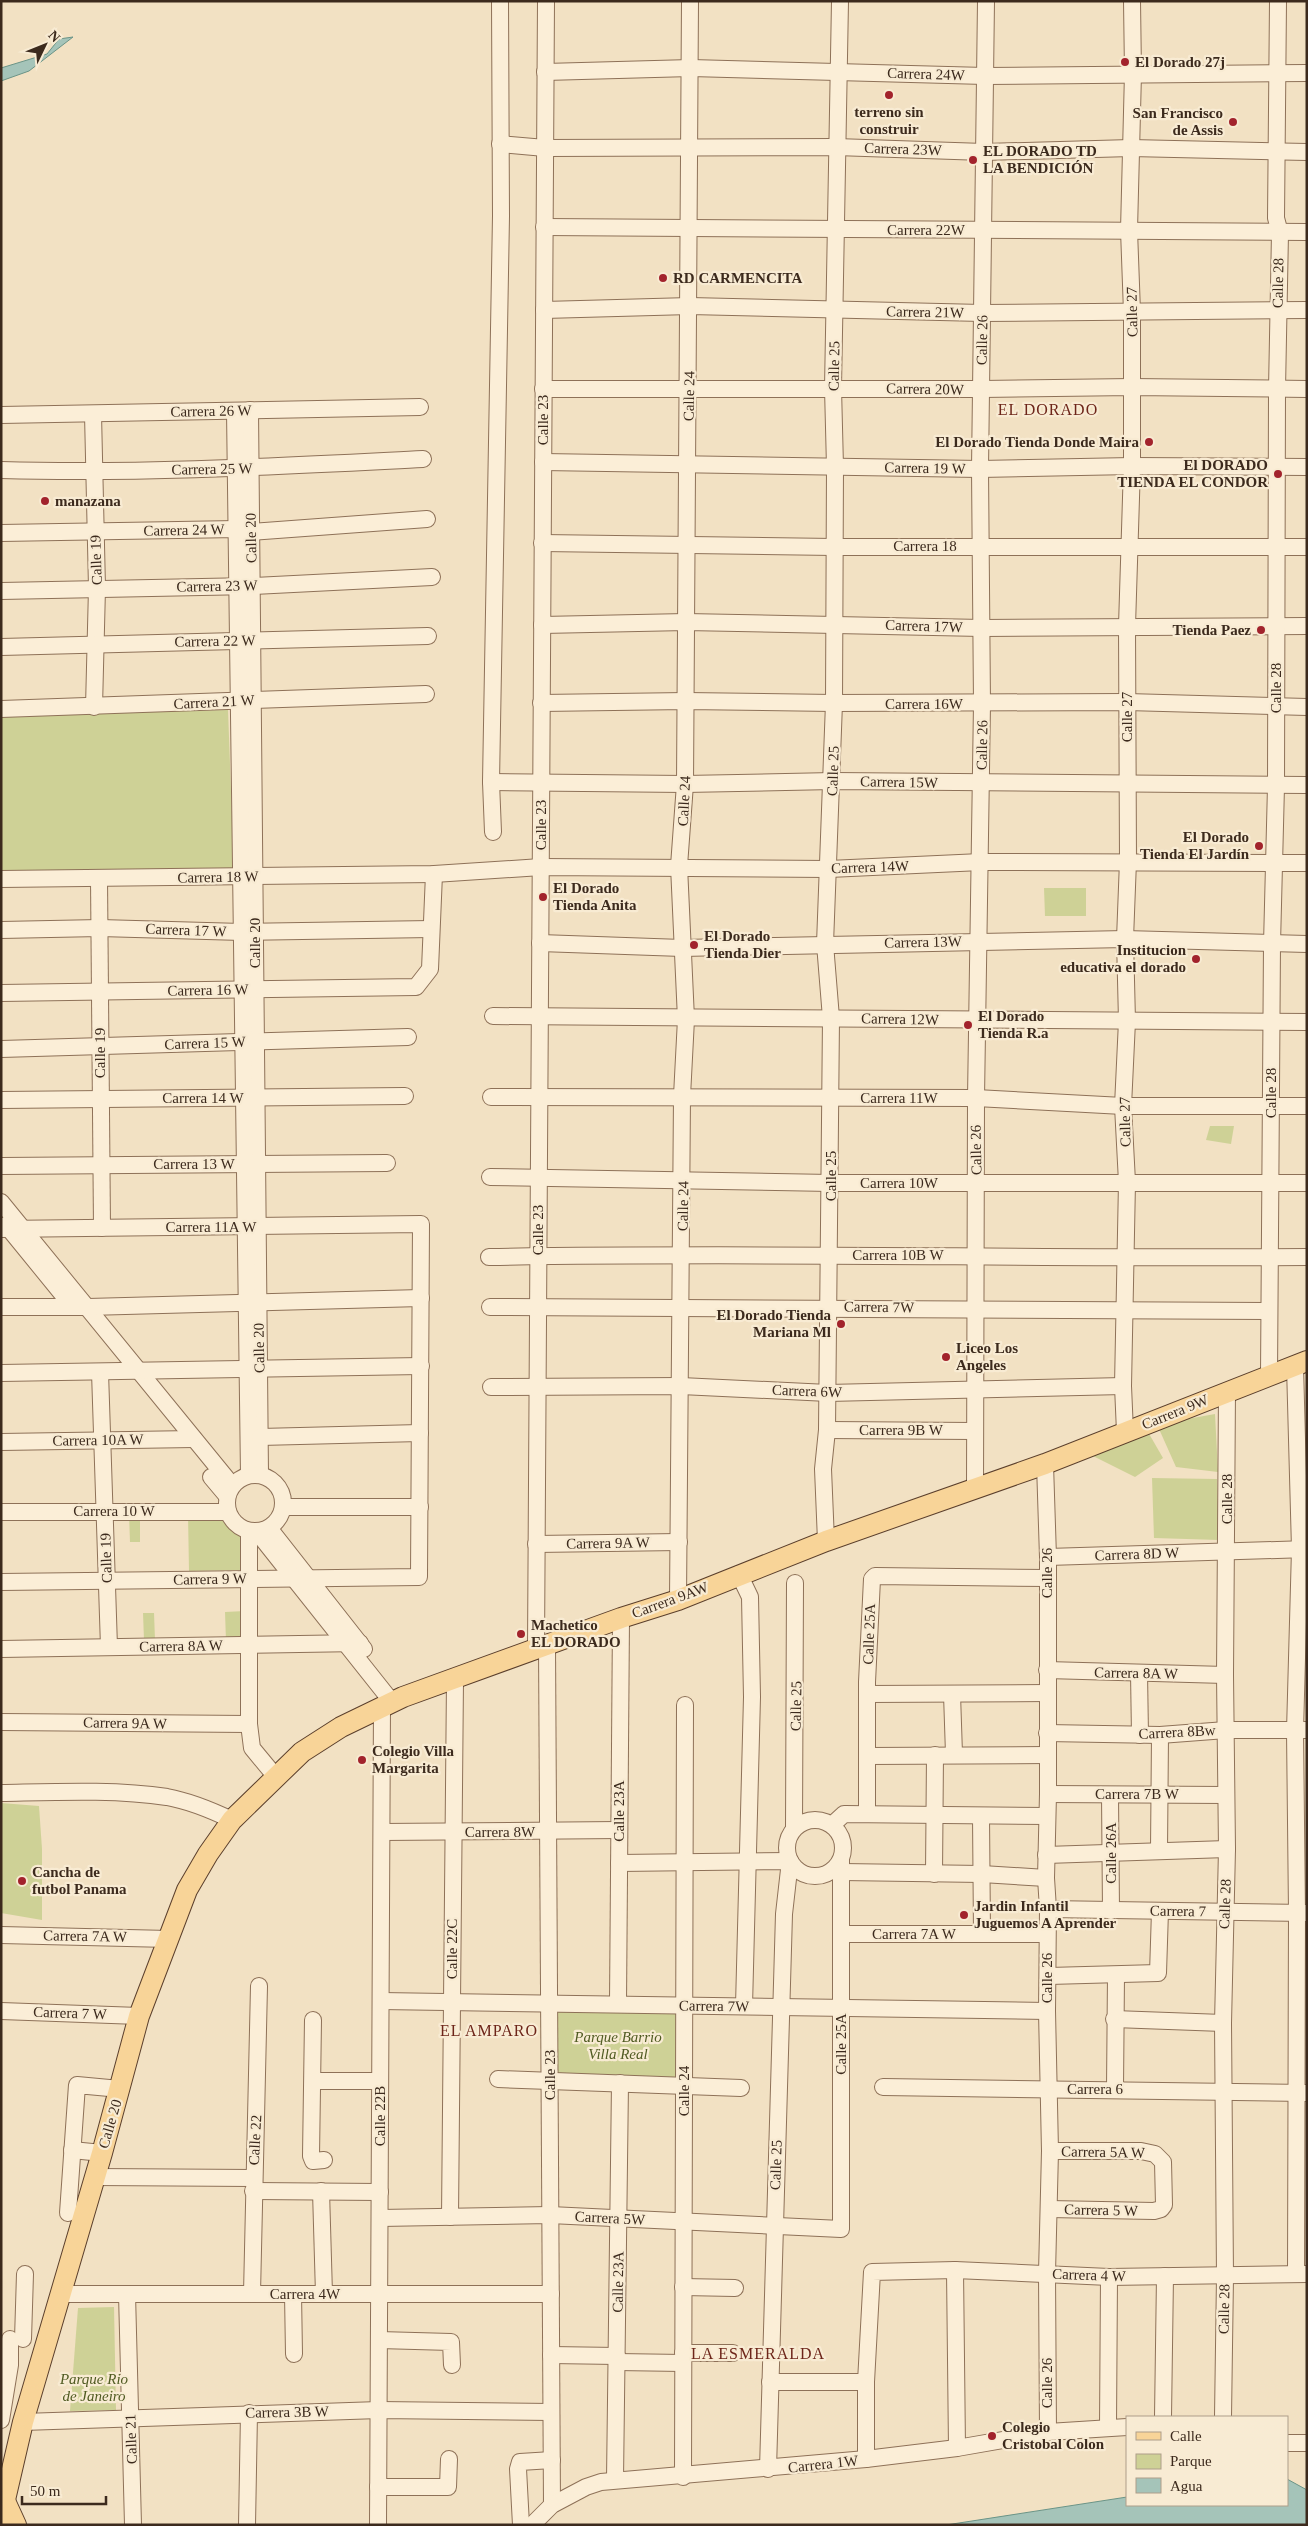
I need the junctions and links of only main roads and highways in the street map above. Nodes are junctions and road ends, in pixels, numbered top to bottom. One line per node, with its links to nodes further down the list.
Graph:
1 (1301, 1364): 2 (main road, Carrera 9W)
2 (1045, 1464): 3 (main road, Carrera 9AW)
3 (302, 1752): 4 (main road, Calle 20)
4 (3, 2509): 5 (main road, Calle 20)
5 (16, 2525)

